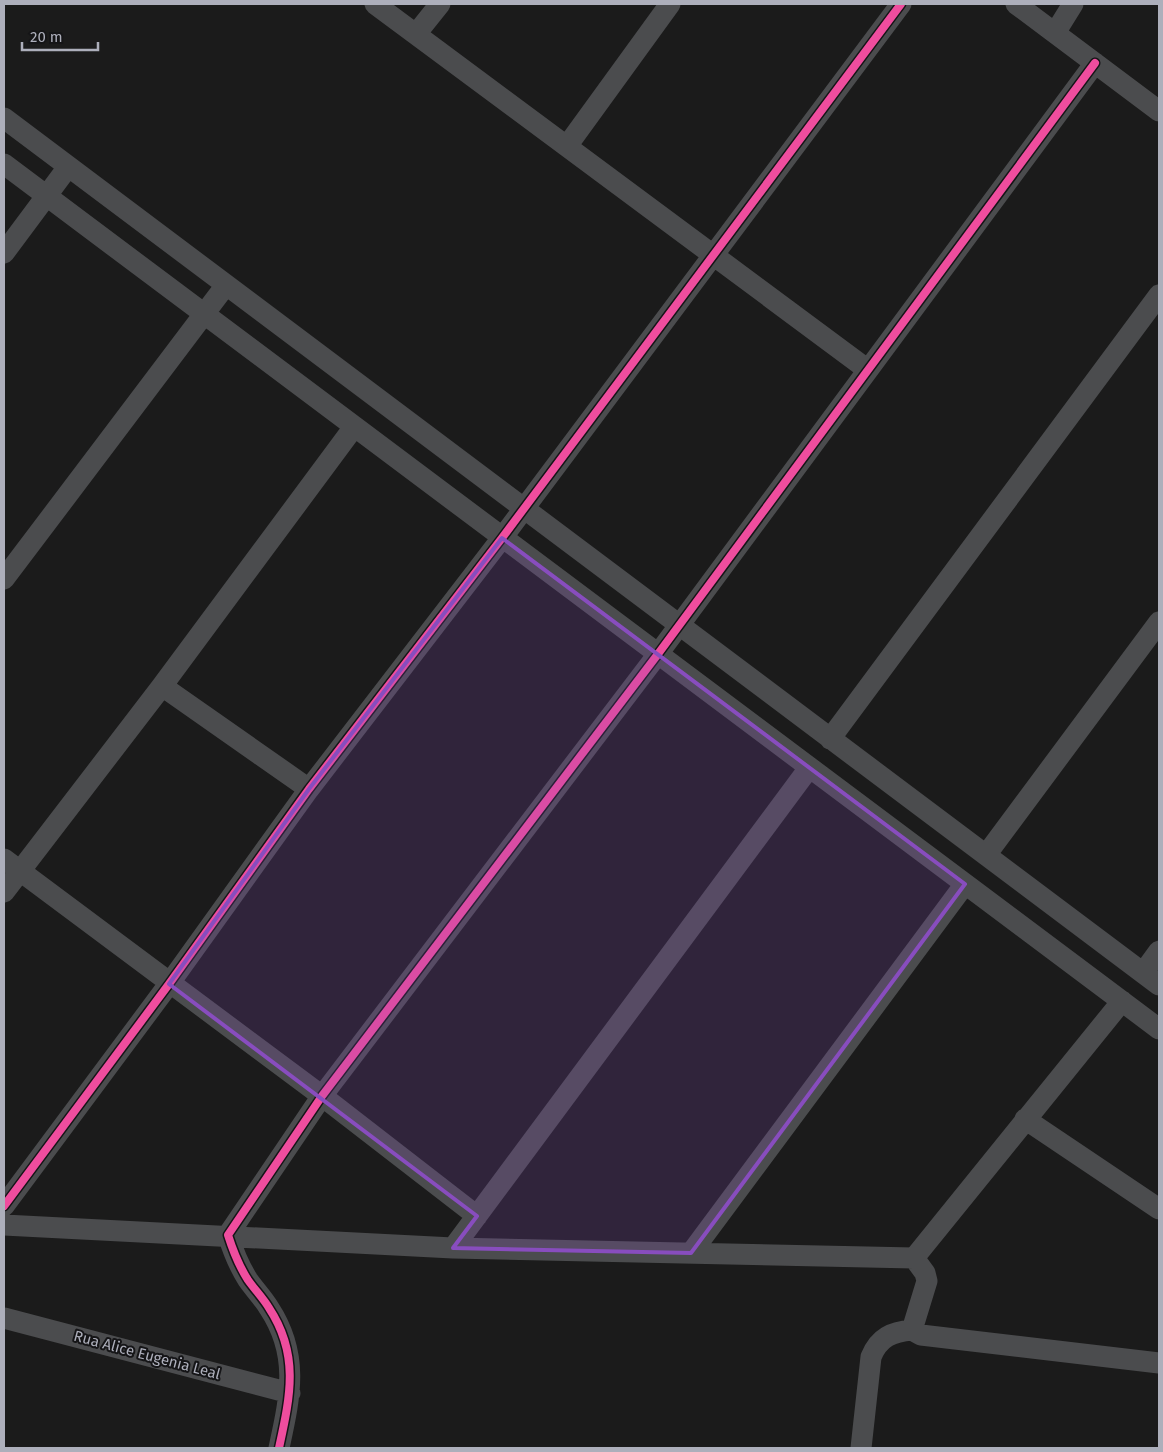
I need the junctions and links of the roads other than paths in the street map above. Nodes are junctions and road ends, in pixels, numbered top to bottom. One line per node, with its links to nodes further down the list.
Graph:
1 (375, 4): 8 (street)
2 (440, 4): 8 (street)
3 (670, 4): 12 (street)
4 (901, 4): 17 (street)
5 (1016, 4): 7 (street)
6 (1073, 4): 7 (street)
7 (1055, 33): 9 (street)
8 (416, 34): 12 (street)
9 (1095, 63): 10 (street); 21 (street)
10 (1159, 111)
11 (4, 118): 14 (street)
12 (567, 146): 17 (street)
13 (4, 164): 15 (street)
14 (68, 167): 15 (street); 18 (street)
15 (46, 196): 16 (street); 20 (street)
16 (4, 253)
17 (713, 255): 21 (street); 23 (street)
18 (226, 285): 20 (street); 23 (street)
19 (1159, 295): 30 (street)
20 (204, 315): 22 (street); 25 (street)
21 (868, 370): 27 (street)
22 (354, 427): 24 (street); 29 (street)
23 (524, 508): 24 (street); 27 (street)
24 (502, 538): 28 (street); 32 (street)
25 (4, 579)
26 (1159, 622): 33 (street)
27 (679, 625): 28 (street); 30 (street)
28 (658, 654): 31 (street); 42 (street)
29 (162, 686): 32 (street); 34 (street)
30 (830, 739): 33 (street)
31 (809, 768): 35 (street); 46 (street)
32 (309, 788): 39 (street)
33 (986, 855): 38 (street)
34 (12, 865): 36 (street); 39 (street)
35 (965, 884): 40 (street); 50 (street)
36 (4, 892)
37 (1159, 952): 38 (street)
38 (1151, 979)
39 (169, 984): 42 (street); 44 (street)
40 (1122, 1001): 41 (street); 43 (street)
41 (1159, 1030)
42 (322, 1096): 46 (street); 48 (street)
43 (1025, 1119): 45 (street); 51 (street)
44 (4, 1206)
45 (1159, 1209)
46 (477, 1216): 49 (street)
47 (4, 1225): 48 (street)
48 (228, 1235): 49 (street); 55 (street)
49 (453, 1248): 50 (street)
50 (691, 1253): 51 (street)
51 (914, 1258): 53 (street)
52 (4, 1318): 55 (street, Rua Alice Eugenia Leal)
53 (912, 1330): 54 (street); 57 (street)
54 (1159, 1363)
55 (290, 1393): 56 (street)
56 (279, 1448)
57 (861, 1448)

